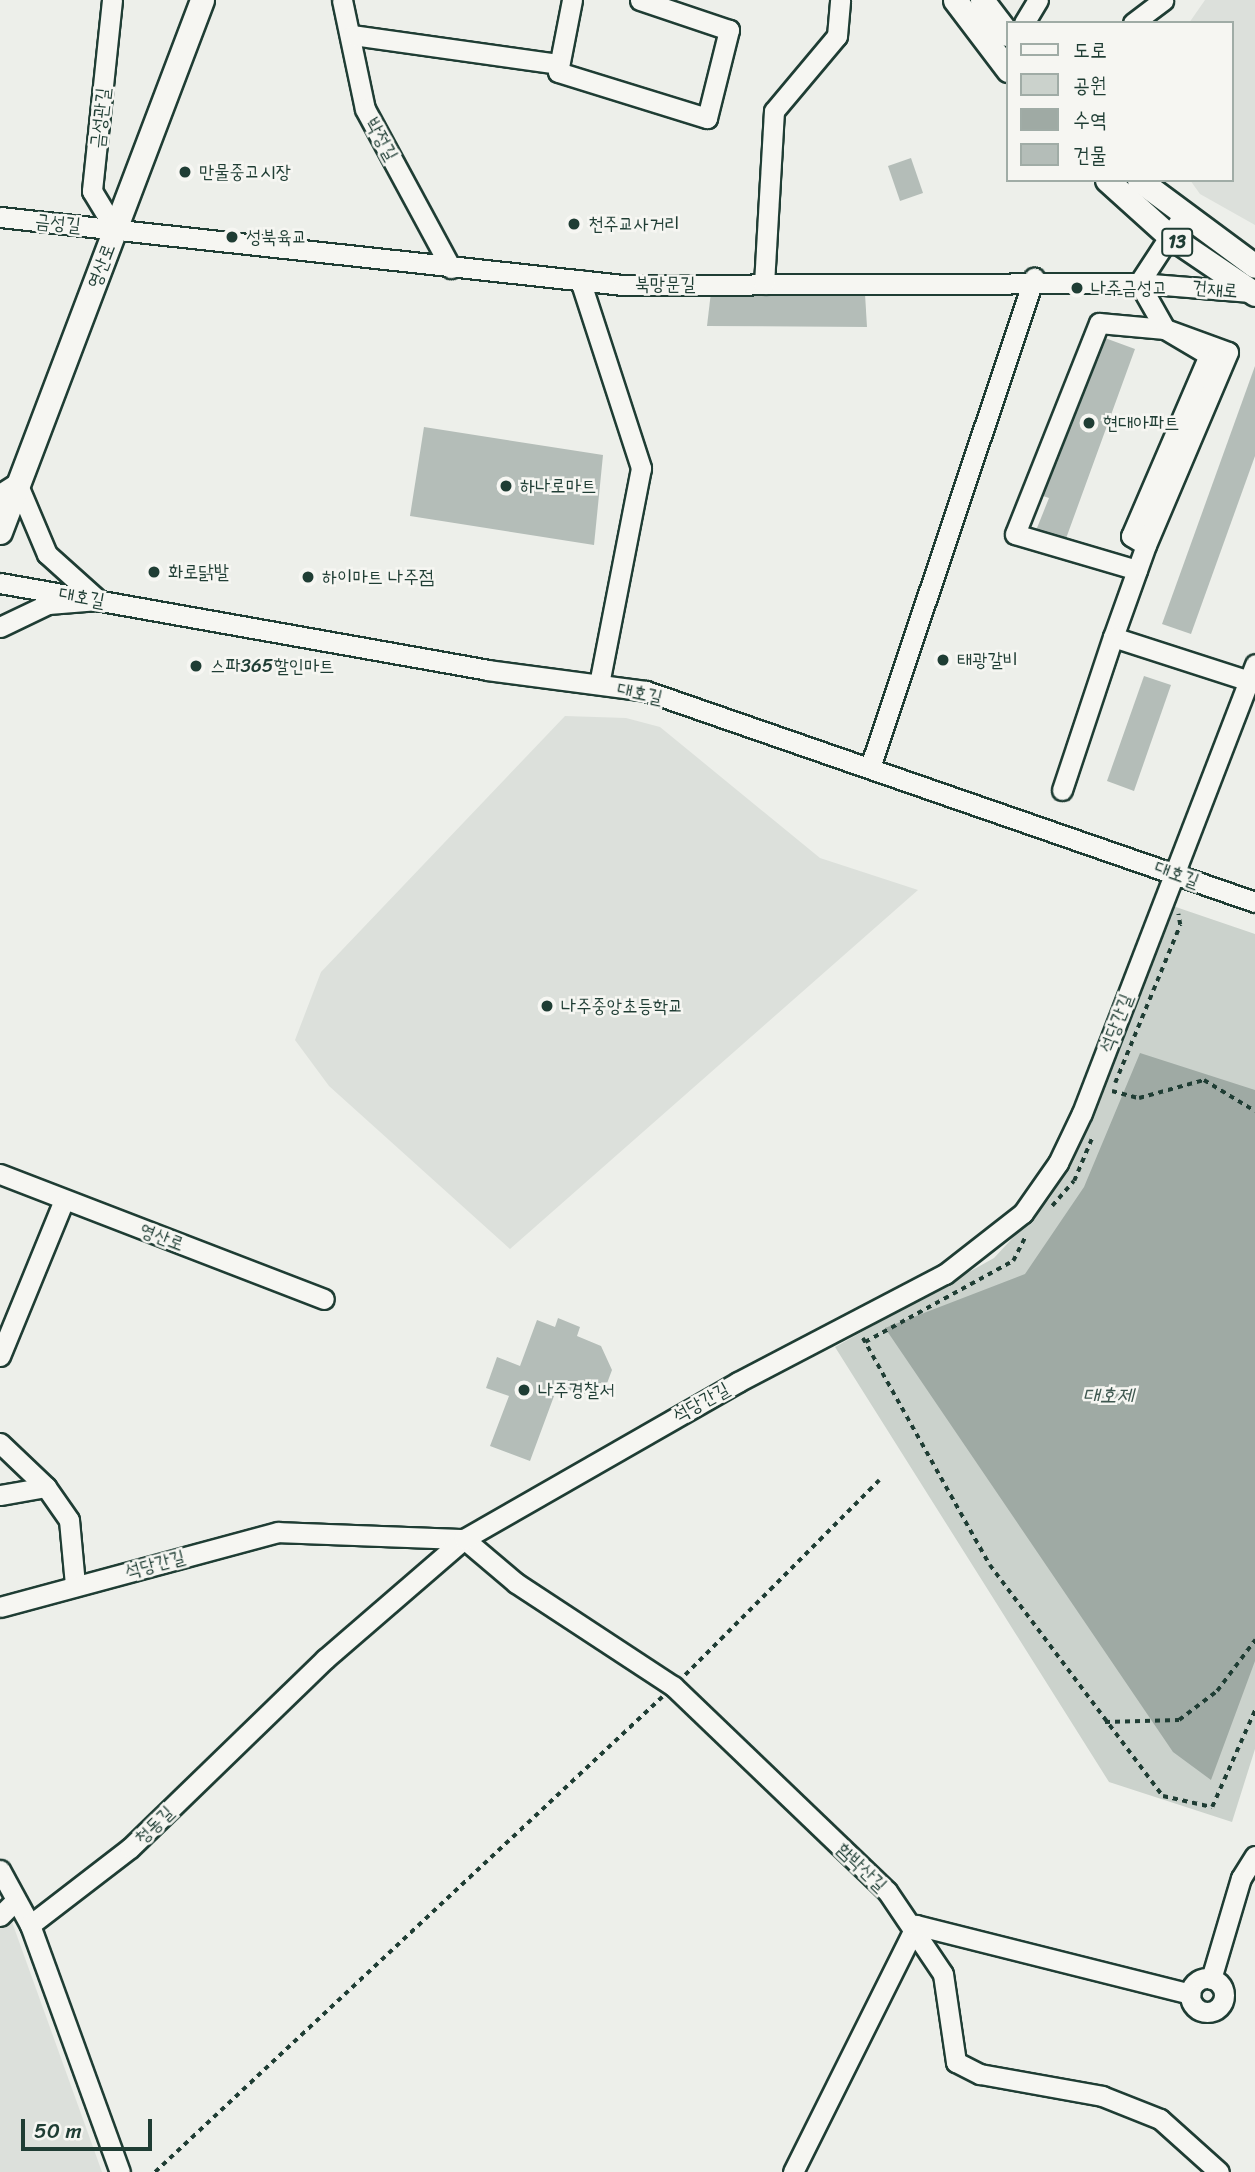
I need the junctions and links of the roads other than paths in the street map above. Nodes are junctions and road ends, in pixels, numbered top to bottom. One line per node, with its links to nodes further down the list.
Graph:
1 (112, 0): 21 (street, 금성관길)
2 (202, 0): 21 (main road, 영산로)
3 (342, 0): 14 (street, 박정길)
4 (572, 0): 15 (street)
5 (640, 0): 15 (street)
6 (840, 0): 27 (street)
7 (955, 0): 16 (main road)
8 (982, 0): 13 (main road)
9 (1038, 0): 11 (street)
10 (1163, 0): 12 (street)
11 (1025, 21)
12 (1136, 21)
13 (1006, 31)
14 (352, 35): 15 (street); 23 (street, 박정길)
15 (559, 64)
16 (1006, 67)
17 (1110, 182): 20 (main road, 건재로 / 13)
18 (1141, 182): 20 (main road, 건재로 / 13)
19 (0, 217): 21 (street, 금성길)
20 (1175, 226): 22 (main road, 건재로 / 13); 26 (street); 28 (main road, 건재로 / 13)
21 (115, 229): 23 (street, 북망문길); 30 (main road, 영산로)
22 (1255, 266)
23 (451, 268): 25 (street, 북망문길)
24 (1034, 278): 26 (street, 북망문길); 27 (street, 북망문길); 39 (street)
25 (580, 280): 27 (street, 북망문길); 38 (street)
26 (1139, 283): 28 (street, 건재로); 29 (street)
27 (764, 284)
28 (1253, 293)
29 (1165, 329): 32 (street); 32 (street)
30 (8, 489): 31 (main road, 영산로); 34 (street)
31 (0, 532)
32 (1137, 570): 36 (street)
33 (0, 583): 34 (street, 대호길)
34 (98, 600): 35 (street); 38 (street, 대호길)
35 (0, 627)
36 (1113, 637): 37 (street); 40 (street)
37 (1253, 676): 41 (street, 석당간길)
38 (599, 684): 39 (street, 대호길)
39 (871, 764): 41 (street, 대호길)
40 (1062, 790)
41 (1174, 873): 42 (street, 대호길); 50 (street, 석당간길)
42 (1255, 902)
43 (0, 1174): 44 (street, 영산로)
44 (64, 1200): 45 (street, 영산로); 46 (street)
45 (324, 1299)
46 (0, 1356)
47 (0, 1443): 48 (street)
48 (46, 1487): 49 (street); 51 (street)
49 (0, 1495)
50 (464, 1539): 51 (street, 석당간길); 58 (street, 청동길); 59 (street, 함박산길)
51 (75, 1585): 52 (street, 석당간길)
52 (0, 1607)
53 (1255, 1856): 60 (street)
54 (0, 1870): 58 (street)
55 (0, 1884): 56 (street)
56 (15, 1901): 57 (street); 58 (street)
57 (0, 1916)
58 (30, 1925): 62 (street)
59 (916, 1925): 61 (street); 63 (street); 64 (street, 함박산길)
60 (1211, 1979): 61 (street); 61 (street)
61 (1190, 1994)
62 (120, 2172)
63 (793, 2172)
64 (1219, 2172)

